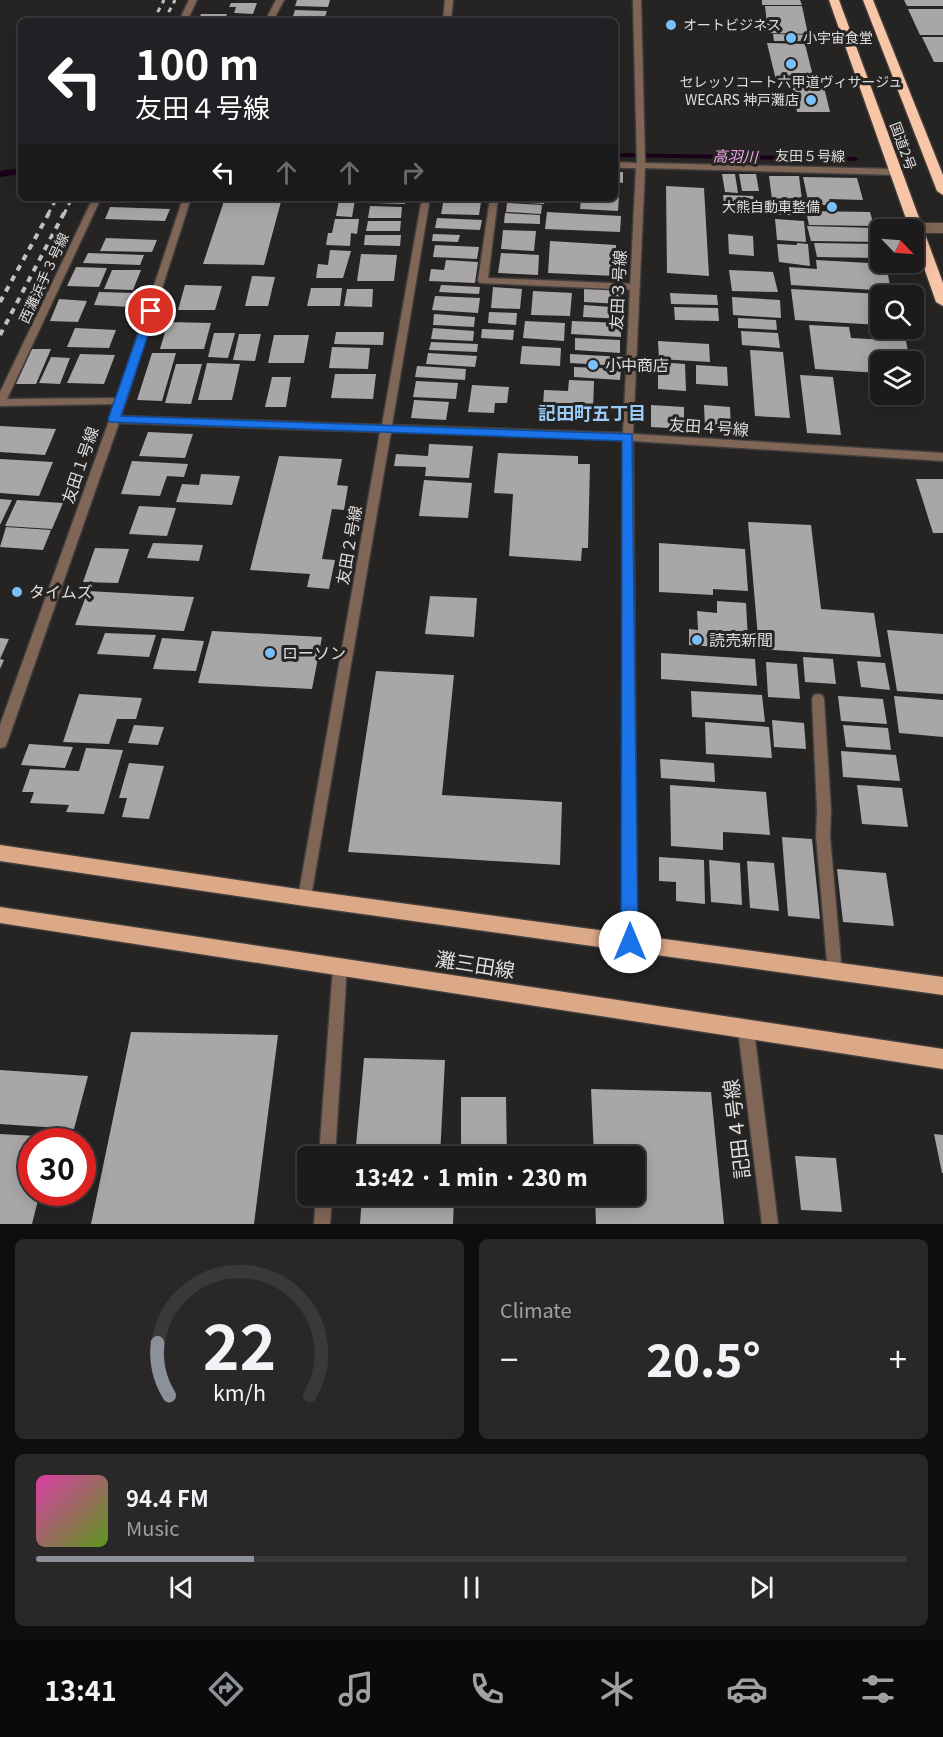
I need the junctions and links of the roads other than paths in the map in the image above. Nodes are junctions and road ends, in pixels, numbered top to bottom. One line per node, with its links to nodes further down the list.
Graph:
1 (193, 0): 7 (street)
2 (280, 0): 8 (street)
3 (449, 0): 9 (street)
4 (637, 0): 10 (street, 友田３号線)
5 (834, 0): 12 (highway, 国道2号)
6 (868, 0): 13 (highway, 国道2号)
7 (184, 18)
8 (271, 18)
9 (447, 18)
10 (641, 163): 11 (street, 友田５号線); 12 (street, 友田５号線); 21 (street, 友田３号線)
11 (618, 165)
12 (896, 172): 22 (highway, 国道2号)
13 (940, 176): 14 (highway, 国道2号)
14 (943, 191)
15 (96, 201): 24 (street, 西灘浜手３号線)
16 (187, 201): 23 (street, 友田１号線)
17 (425, 201): 26 (street, 友田２号線)
18 (494, 201): 21 (street)
19 (924, 228): 20 (street, bridge)
20 (943, 228)
21 (635, 287): 27 (street, 友田３号線)
22 (943, 302)
23 (121, 401): 24 (street); 25 (street, 友田１号線)
24 (0, 402)
25 (114, 419): 26 (street, 友田４号線); 30 (street, 友田１号線)
26 (385, 429): 27 (street, 友田４号線); 32 (street, 友田２号線)
27 (628, 437): 28 (street, 友田４号線); 34 (street, 友田３号線)
28 (943, 457)
29 (818, 699): 36 (street)
30 (0, 743)
31 (0, 853): 32 (main road)
32 (305, 898): 34 (main road)
33 (0, 915): 35 (main road, 灘三田線)
34 (630, 942): 36 (main road)
35 (340, 967): 38 (main road, 灘三田線); 40 (street)
36 (835, 973): 37 (main road)
37 (943, 986)
38 (747, 1030): 39 (main road, 灘三田線); 43 (street, 記田４号線)
39 (943, 1059)
40 (328, 1146)
41 (323, 1206): 42 (street)
42 (322, 1224)
43 (770, 1224)

